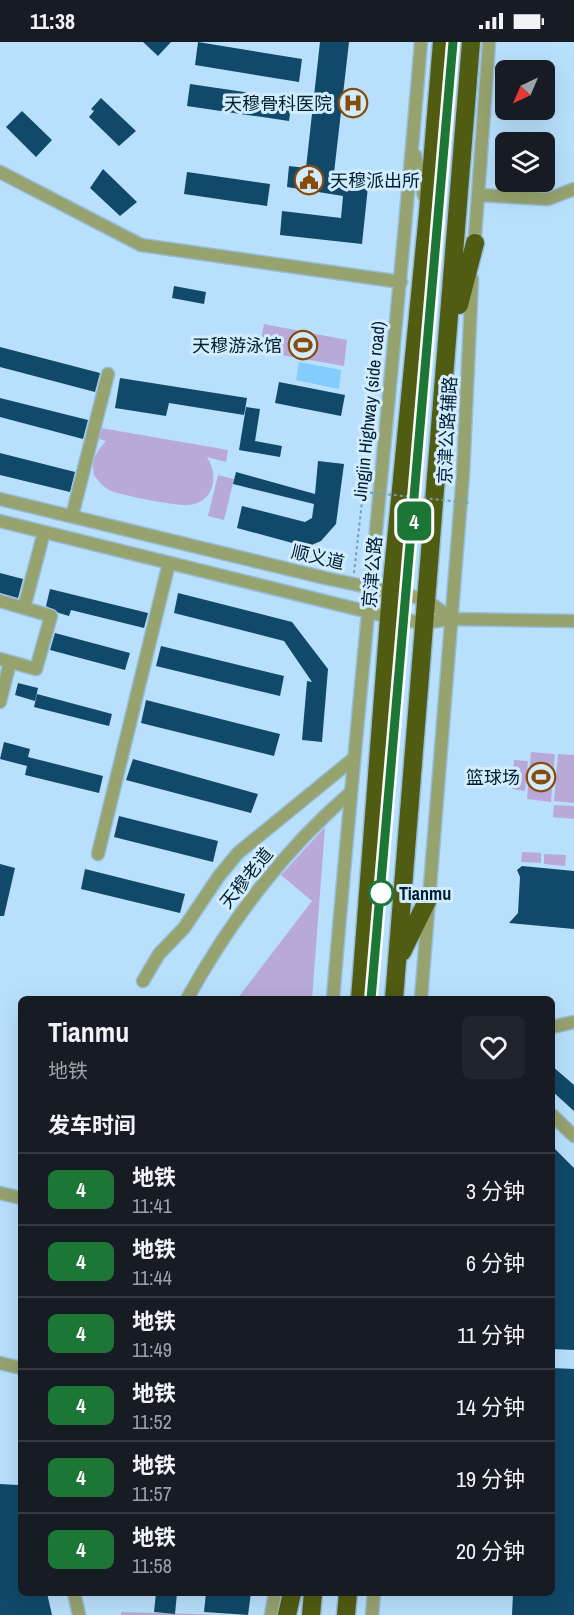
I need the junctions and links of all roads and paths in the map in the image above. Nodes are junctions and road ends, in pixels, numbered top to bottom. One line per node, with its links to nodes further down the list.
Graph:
1 (420, 42): 5 (street, Jingjin Highway (side road))
2 (442, 42): 9 (highway, 京津公路)
3 (471, 42): 12 (highway)
4 (489, 42): 8 (street, 京津公路辅路)
5 (413, 142): 9 (street); 11 (street, Jingjin Highway (side road))
6 (0, 172): 11 (street)
7 (574, 189): 8 (street)
8 (478, 195): 10 (street, 京津公路辅路)
9 (428, 213): 25 (highway, 京津公路)
10 (475, 243): 12 (highway); 31 (street, 京津公路辅路)
11 (401, 282): 24 (street, Jingjin Highway (side road))
12 (446, 356): 26 (highway)
13 (108, 374): 18 (street)
14 (366, 465): 15 (path)
15 (364, 492): 17 (path, bridge); 23 (path)
16 (0, 499): 18 (street, 顺义道)
17 (471, 503)
18 (75, 517): 21 (street); 23 (street, 顺义道)
19 (0, 521): 20 (street)
20 (44, 532): 21 (street); 28 (street)
21 (74, 539): 22 (street)
22 (169, 563): 29 (street); 38 (street)
23 (353, 584): 24 (street, 顺义道)
24 (370, 588): 25 (street, 顺义道); 29 (street, Jingjin Highway (side road))
25 (390, 592): 26 (street, 顺义道); 30 (highway, 京津公路)
26 (424, 599): 31 (street, 顺义道); 33 (highway)
27 (0, 601): 28 (street)
28 (24, 608): 34 (street)
29 (367, 612): 30 (street); 36 (street, Jingjin Highway (side road))
30 (389, 617): 33 (street); 44 (highway, 京津公路)
31 (452, 619): 32 (street); 33 (street); 39 (street, 京津公路辅路)
32 (574, 621)
33 (423, 622): 40 (highway)
34 (5, 660): 35 (street)
35 (0, 702)
36 (353, 759): 37 (street, Jingjin Highway (side road)); 41 (street)
37 (350, 793): 42 (street, 天穆老道); 43 (street, Jingjin Highway (side road))
38 (98, 854)
39 (429, 897): 40 (highway); 46 (street, 京津公路辅路)
40 (397, 962): 45 (highway)
41 (143, 981)
42 (189, 996)
43 (333, 996)
44 (360, 996)
45 (394, 996)
46 (421, 996)
47 (574, 1023): 48 (street)
48 (555, 1026)
49 (555, 1118): 50 (street)
50 (574, 1136)
51 (0, 1193): 52 (street)
52 (18, 1197)
53 (0, 1363): 54 (street)
54 (18, 1367)
55 (75, 1596): 60 (street)
56 (274, 1596): 61 (street)
57 (291, 1596): 62 (highway)
58 (313, 1596): 63 (highway)
59 (374, 1596): 64 (street)
60 (79, 1615)
61 (271, 1615)
62 (287, 1615)
63 (311, 1615)
64 (372, 1615)

